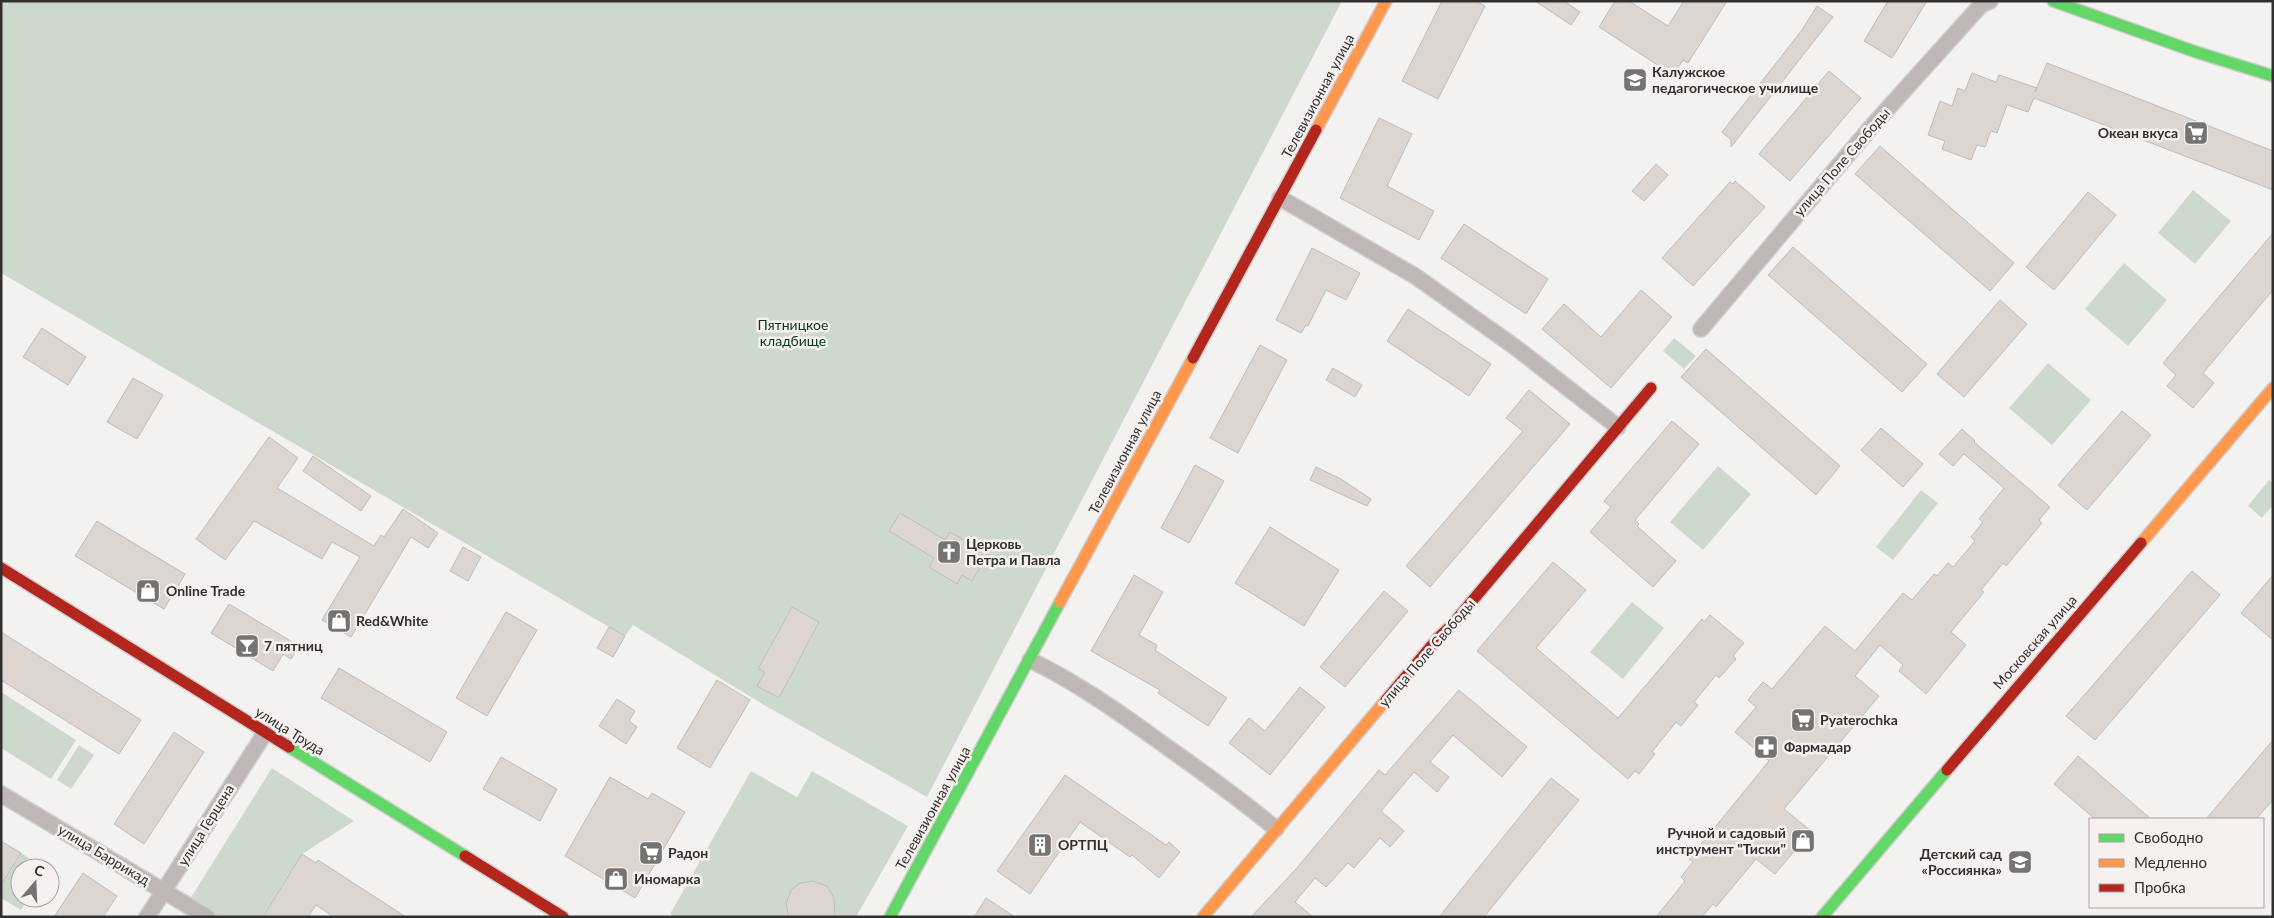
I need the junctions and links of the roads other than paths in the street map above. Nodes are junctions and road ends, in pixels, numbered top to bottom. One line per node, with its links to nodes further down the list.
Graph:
1 (1386, 1): 5 (main road, Телевизионная улица)
2 (1990, 1): 6 (street, улица Поле Свободы)
3 (2053, 1): 4 (main road)
4 (2273, 76)
5 (1280, 198): 9 (street); 11 (main road, Телевизионная улица)
6 (1701, 329)
7 (1651, 388): 9 (main road, улица Поле Свободы)
8 (2273, 388): 21 (main road, Московская улица)
9 (1618, 427): 14 (main road, улица Поле Свободы)
10 (1, 568): 12 (main road, улица Труда)
11 (1030, 660): 14 (street); 19 (main road, Телевизионная улица)
12 (265, 733): 15 (street, улица Герцена); 18 (main road, улица Труда)
13 (1, 794): 15 (street, улица Баррикад)
14 (1276, 829): 20 (main road, улица Поле Свободы)
15 (164, 891): 16 (street, улица Герцена); 17 (street, улица Баррикад)
16 (147, 917)
17 (207, 917)
18 (563, 917)
19 (890, 917)
20 (1203, 917)
21 (1822, 917)

